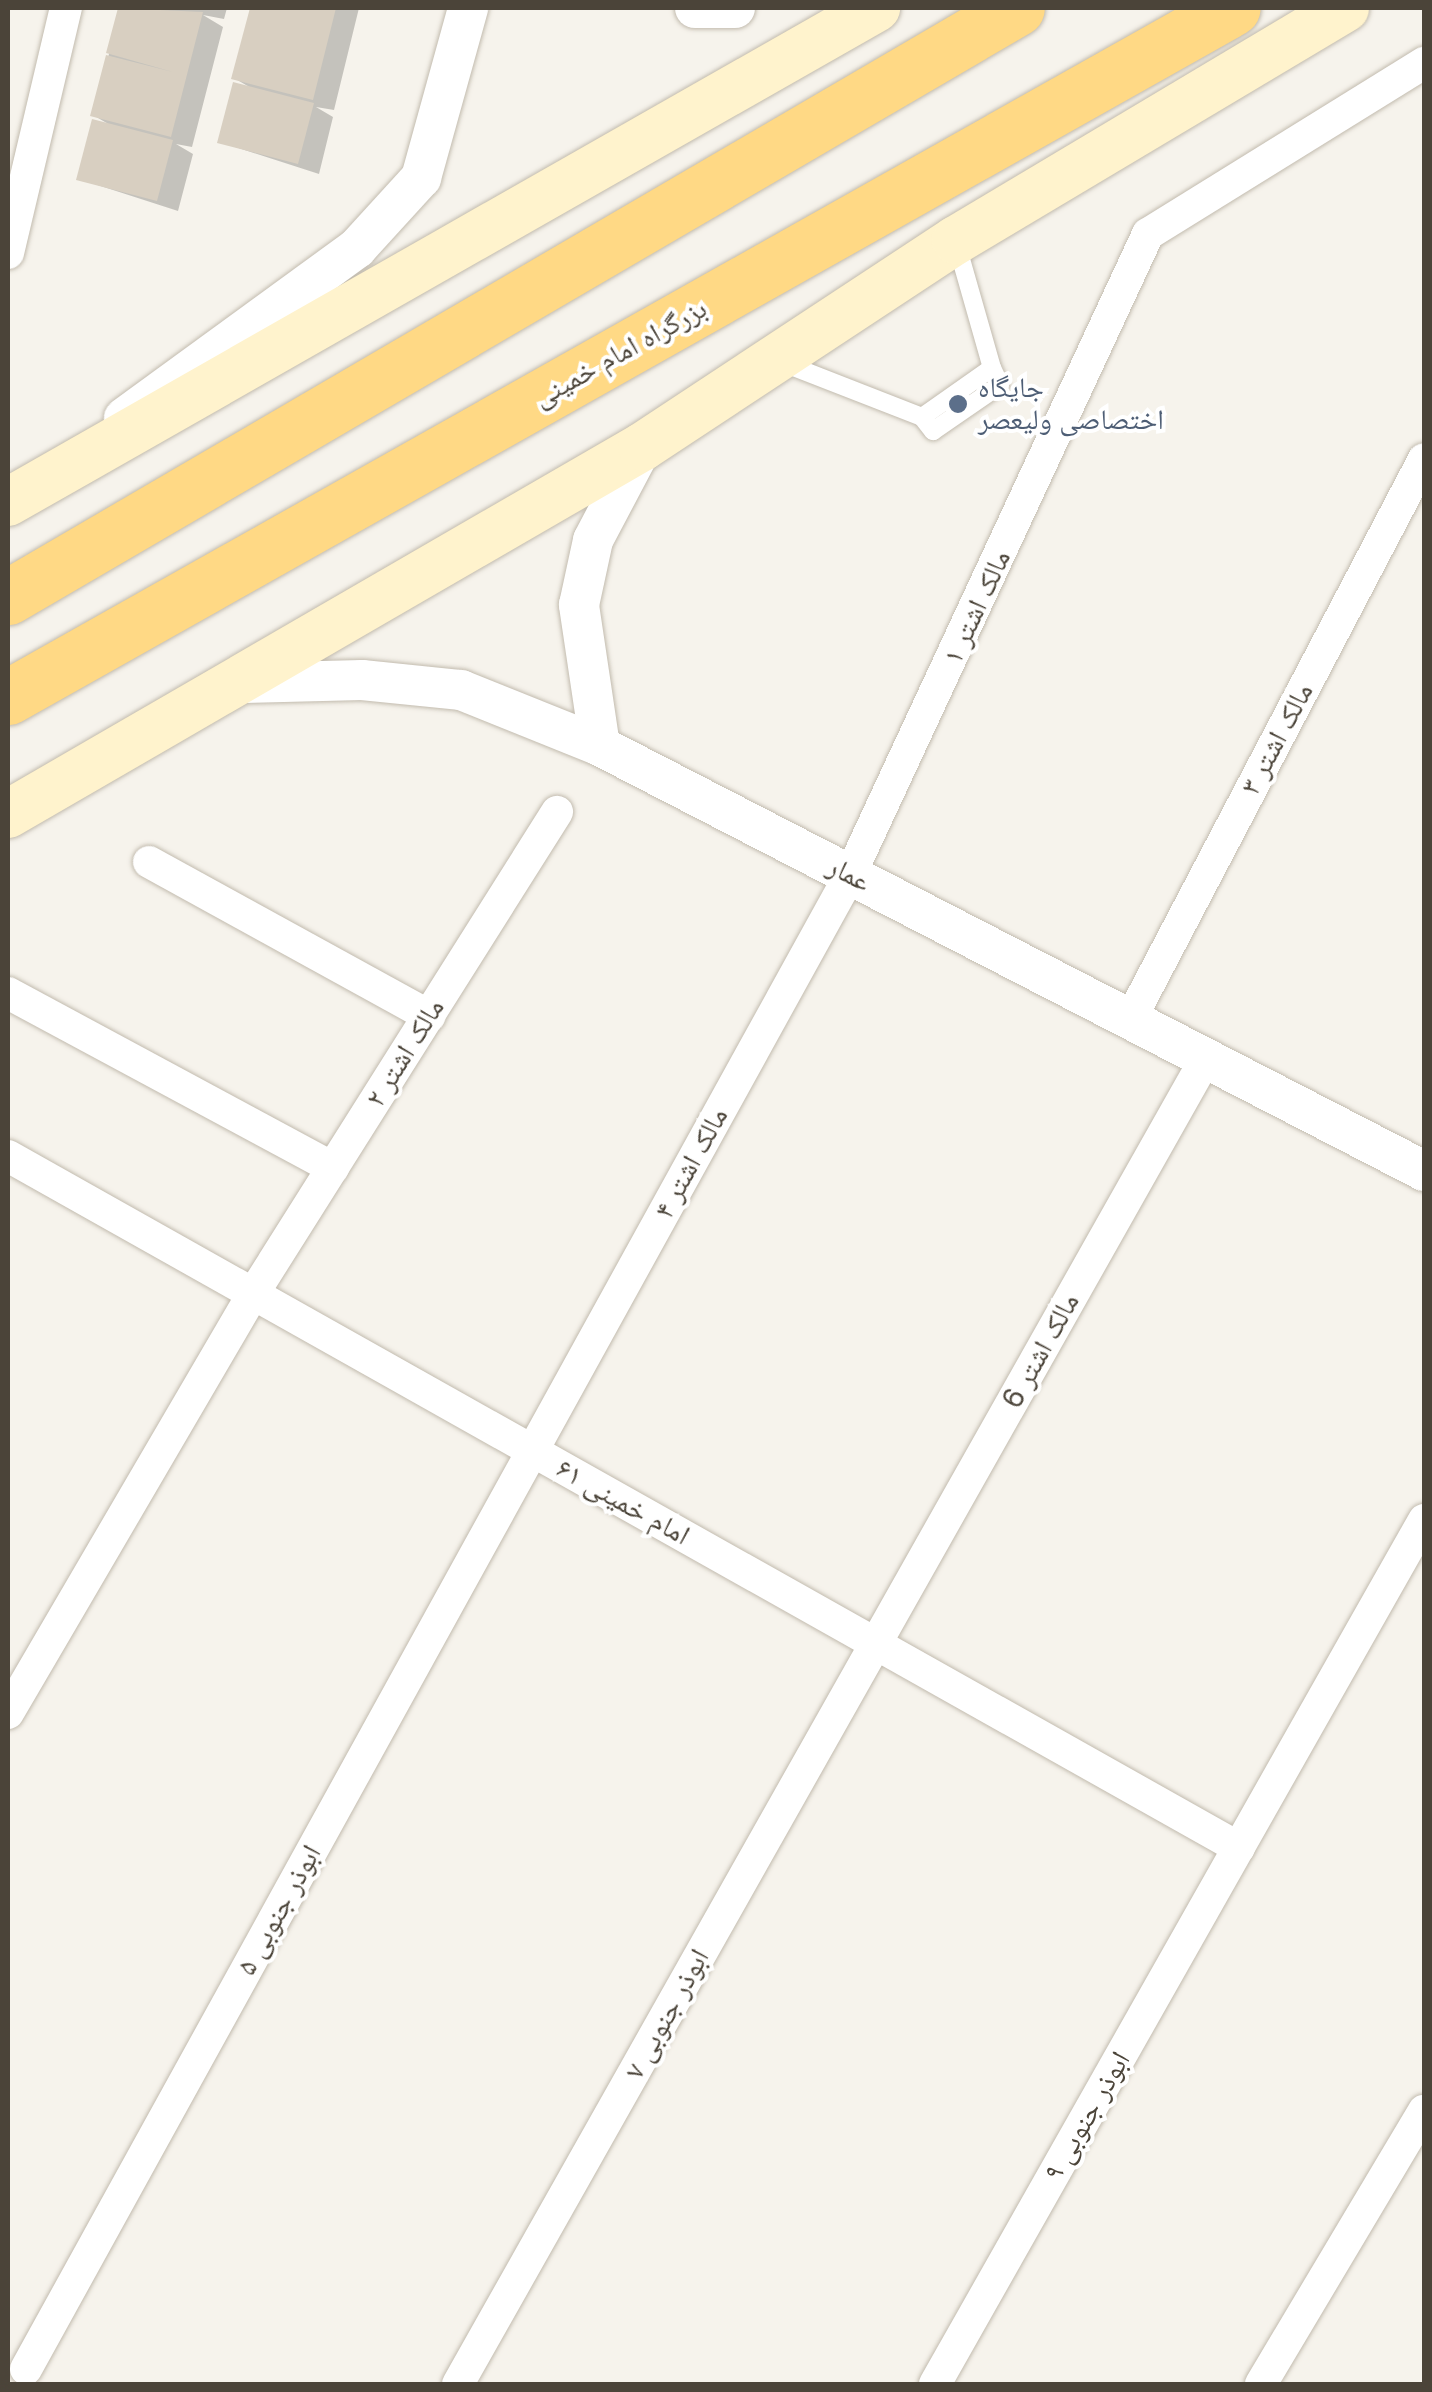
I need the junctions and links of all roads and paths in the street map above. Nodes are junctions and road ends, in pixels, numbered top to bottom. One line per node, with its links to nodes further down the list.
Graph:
1 (66, 8): 11 (street)
2 (468, 8): 15 (street)
3 (695, 8): 4 (street)
4 (735, 8)
5 (876, 8): 15 (main road)
6 (1017, 8): 16 (highway)
7 (1232, 8): 18 (highway, بزرگراه امام خمینی)
8 (1345, 8): 10 (main road)
9 (1424, 63): 23 (street, مالک اشتر ۱)
10 (956, 240): 12 (main road); 12 (lane)
11 (8, 253)
12 (771, 358): 13 (main road)
13 (642, 447): 17 (main road); 19 (street)
14 (1424, 458): 26 (street, مالک اشتر ۳)
15 (27, 491)
16 (8, 597)
17 (244, 683): 19 (street, عمار); 21 (main road)
18 (8, 697)
19 (600, 746): 23 (street, عمار)
20 (557, 812): 25 (street, مالک اشتر ۲)
21 (8, 814)
22 (150, 862): 25 (street)
23 (850, 875): 26 (street, عمار); 32 (street, مالک اشتر ۴)
24 (8, 993): 29 (street)
25 (429, 1016): 29 (street, مالک اشتر ۲)
26 (1130, 1020): 27 (street, عمار)
27 (1206, 1058): 30 (street, عمار); 34 (street, مالک اشتر 6)
28 (8, 1156): 31 (street, امام خمینی ۶۱)
29 (333, 1168): 31 (street, مالک اشتر ۲)
30 (1424, 1171)
31 (253, 1294): 32 (street, امام خمینی ۶۱); 35 (street, مالک اشتر ۲)
32 (532, 1451): 34 (street, امام خمینی ۶۱); 38 (street, ابوذر جنوبی ۵)
33 (1424, 1520): 36 (street, ابوذر جنوبی ۹)
34 (876, 1644): 36 (street, امام خمینی ۶۱); 39 (street, ابوذر جنوبی ۷)
35 (8, 1713)
36 (1239, 1848): 40 (street, ابوذر جنوبی ۹)
37 (1424, 2111): 41 (street)
38 (26, 2369)
39 (458, 2384)
40 (935, 2384)
41 (1261, 2384)

